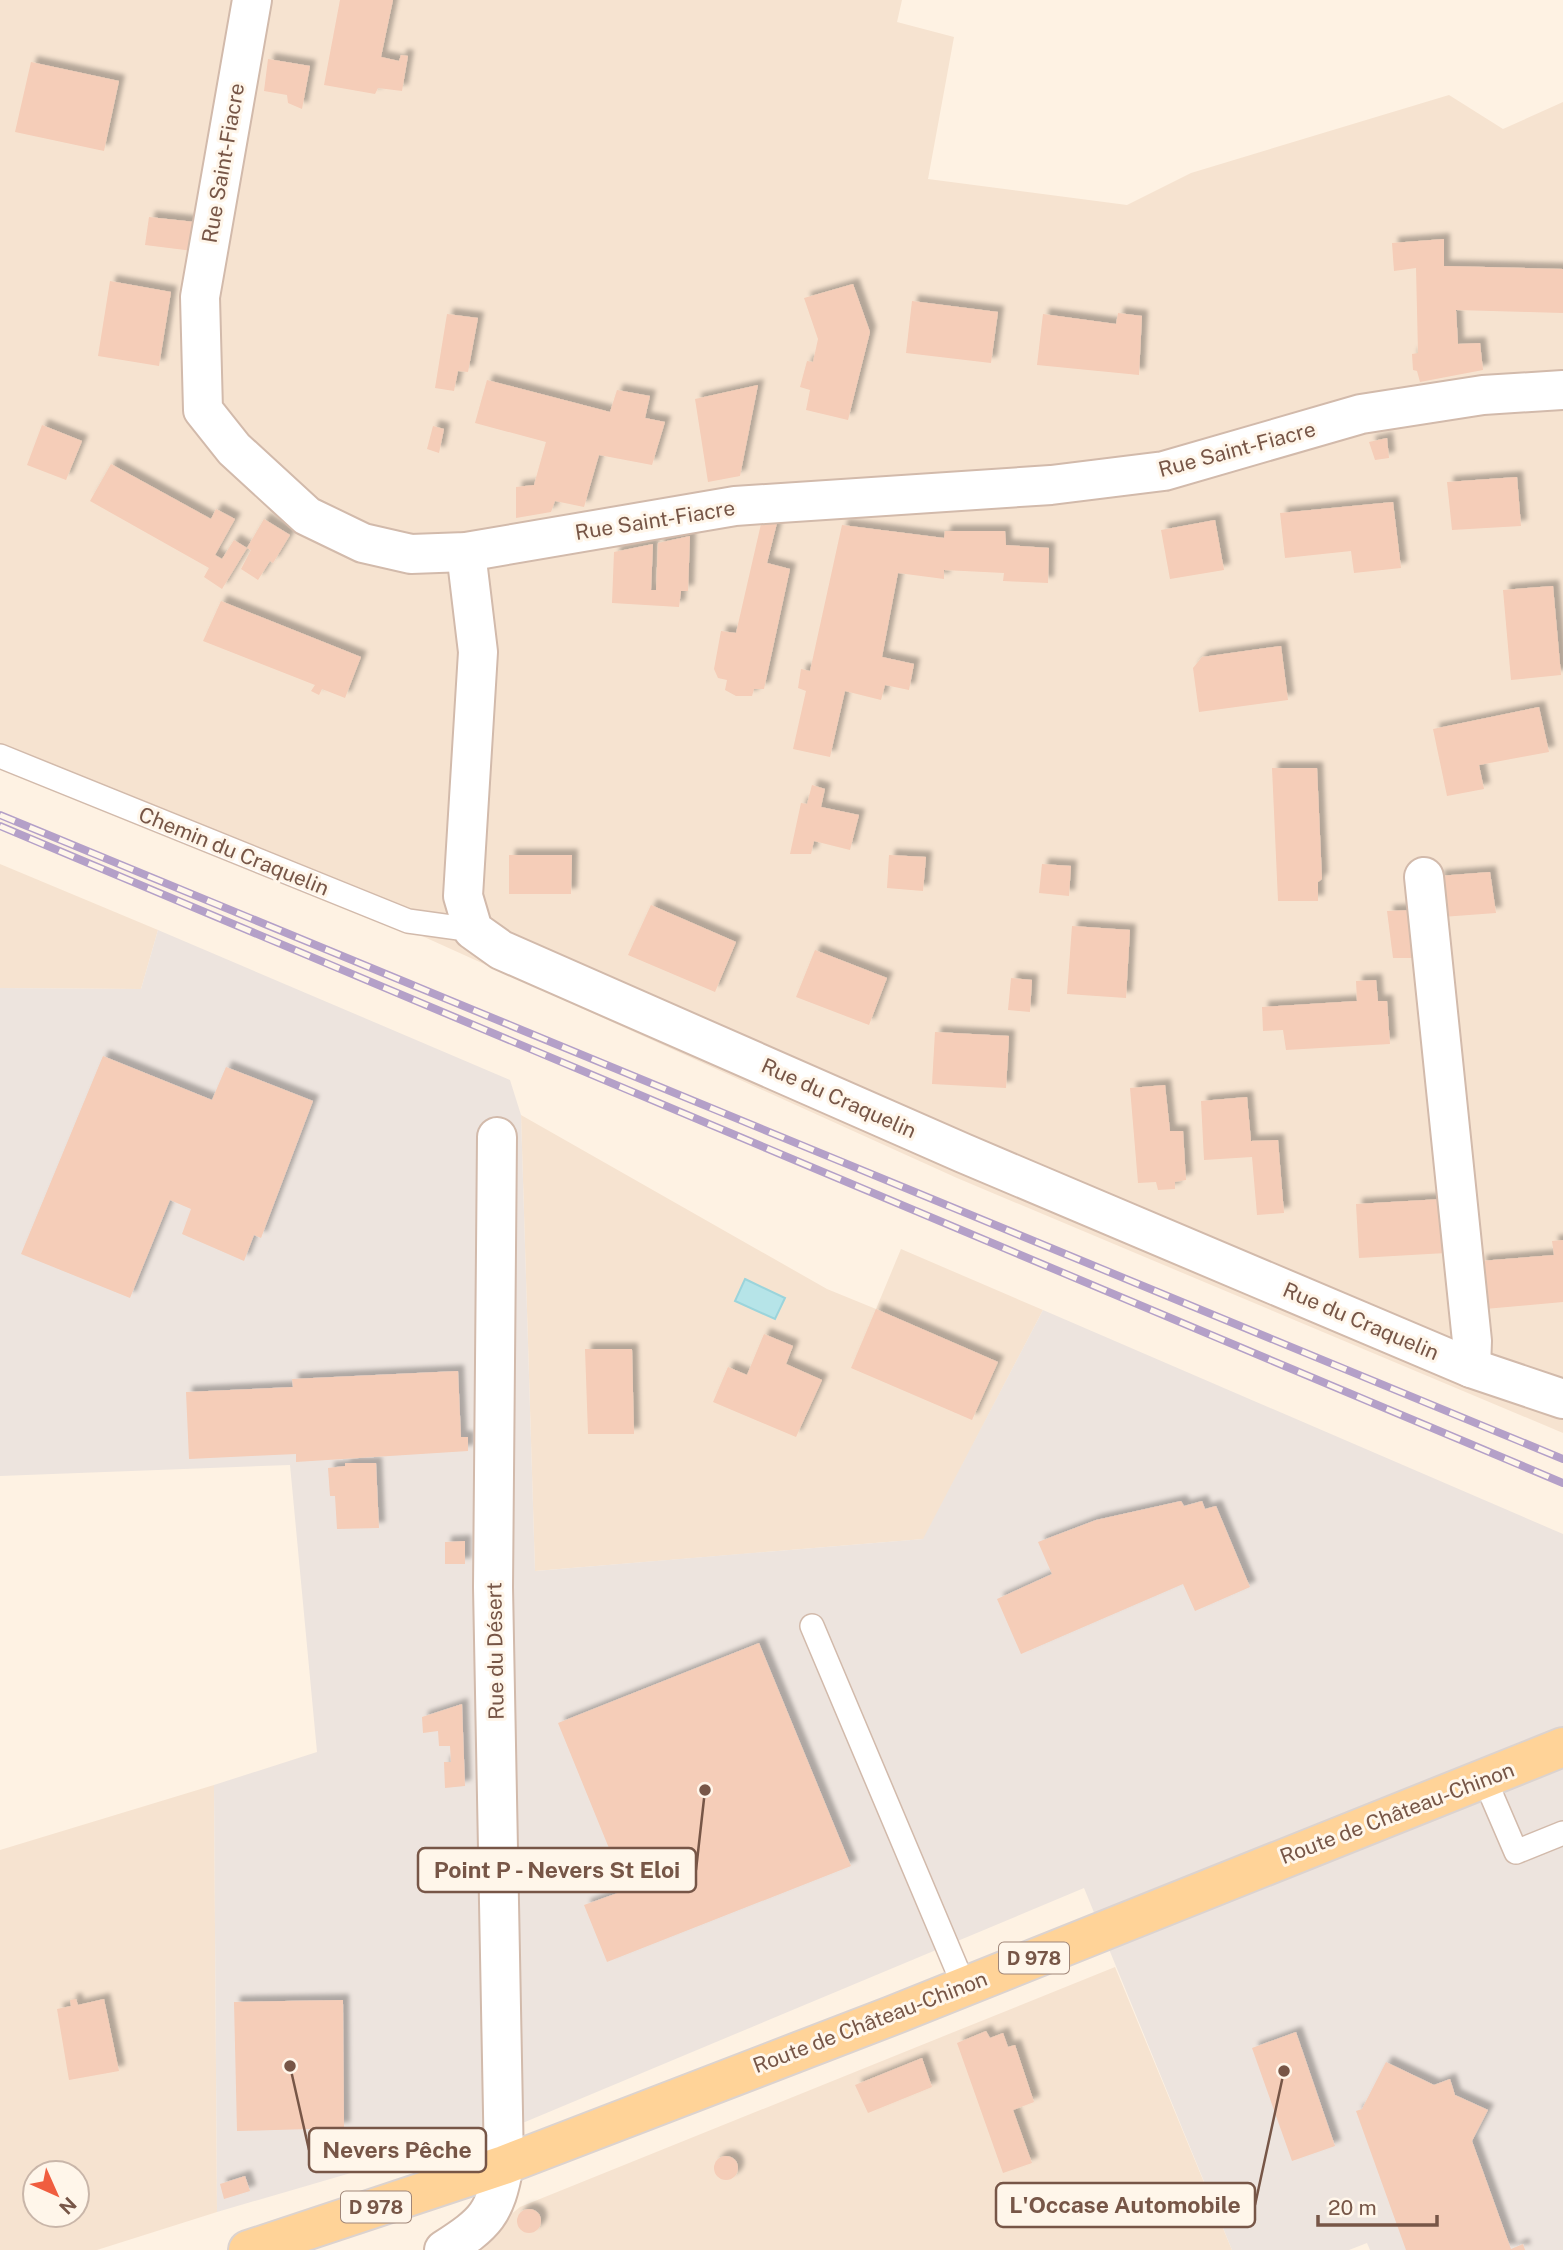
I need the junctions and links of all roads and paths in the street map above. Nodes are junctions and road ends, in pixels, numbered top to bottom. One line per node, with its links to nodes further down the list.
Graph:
1 (252, 0): 3 (street, Rue Saint-Fiacre)
2 (1563, 390): 3 (street, Rue Saint-Fiacre)
3 (466, 552): 6 (street)
4 (0, 756): 6 (lane, Chemin du Craquelin)
5 (1424, 877): 8 (street)
6 (473, 930): 8 (street, Rue du Craquelin)
7 (497, 1137): 15 (street, Rue du Désert)
8 (1471, 1368): 9 (street, Rue du Craquelin)
9 (1563, 1399)
10 (812, 1626): 14 (lane)
11 (1563, 1747): 12 (main road, Route de Château-Chinon / D 978)
12 (1485, 1780): 13 (lane); 14 (main road, Route de Château-Chinon / D 978)
13 (1563, 1833)
14 (964, 1986): 15 (main road, Route de Château-Chinon / D 978)
15 (504, 2165): 16 (main road, Route de Château-Chinon / D 978); 17 (street, Rue du Désert)
16 (248, 2250)
17 (444, 2250)

